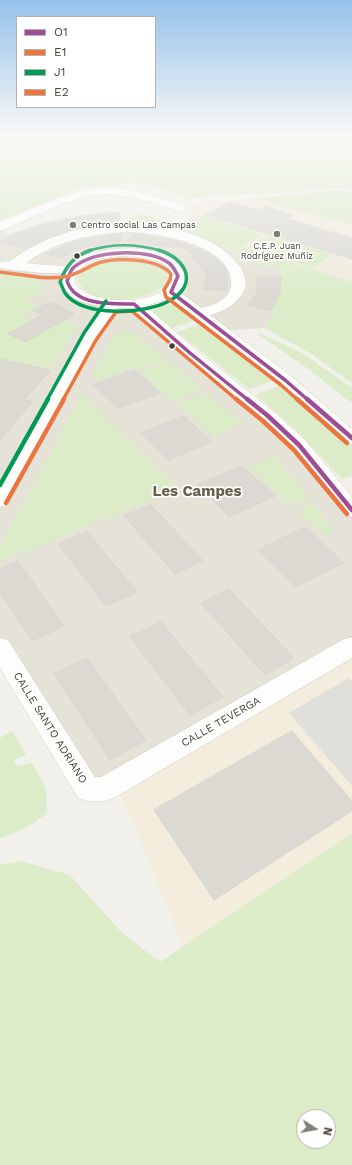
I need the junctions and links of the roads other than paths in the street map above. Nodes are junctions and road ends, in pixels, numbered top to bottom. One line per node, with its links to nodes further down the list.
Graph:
1 (181, 208): 2 (street)
2 (0, 227)
3 (7, 265): 4 (street); 8 (street)
4 (69, 272): 5 (street); 7 (street)
5 (171, 292): 6 (street); 8 (street)
6 (134, 304): 7 (street); 11 (street)
7 (112, 305): 10 (street)
8 (197, 313): 9 (street)
9 (352, 438)
10 (0, 500)
11 (352, 510)
12 (352, 646): 14 (street, CALLE TEVERGA)
13 (0, 647): 14 (street, CALLE SANTO ADRIANO)
14 (88, 789)

